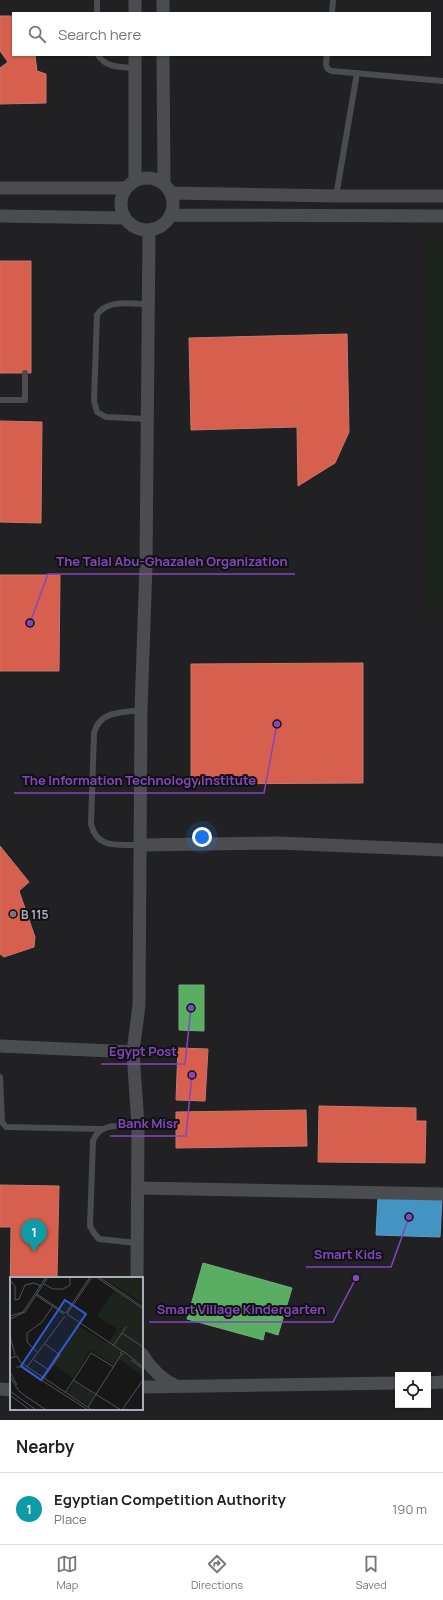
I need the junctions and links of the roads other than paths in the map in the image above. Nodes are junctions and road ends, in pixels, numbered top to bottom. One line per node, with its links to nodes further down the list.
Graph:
1 (97, 0): 5 (lane)
2 (135, 0): 6 (street)
3 (163, 0): 7 (street)
4 (333, 0): 8 (lane)
5 (97, 12)
6 (135, 12)
7 (163, 12)
8 (332, 12)
9 (99, 56): 12 (lane)
10 (163, 56): 17 (street)
11 (327, 56): 13 (lane)
12 (135, 62): 15 (street)
13 (357, 73): 14 (lane); 18 (lane)
14 (443, 81)
15 (131, 185): 16 (street); 17 (street); 23 (street)
16 (0, 188)
17 (167, 188): 18 (street); 20 (street)
18 (336, 196): 19 (street)
19 (443, 196)
20 (171, 215): 22 (street); 24 (street)
21 (0, 216): 23 (street)
22 (443, 216)
23 (125, 218): 24 (street)
24 (149, 230): 25 (street)
25 (148, 304): 28 (street); 28 (lane)
26 (25, 373): 27 (lane)
27 (0, 400)
28 (147, 419): 29 (street)
29 (142, 710): 30 (street); 30 (lane)
30 (140, 845): 31 (street); 33 (street)
31 (443, 850)
32 (0, 1046): 33 (street)
33 (133, 1052): 35 (street)
34 (0, 1077): 36 (lane)
35 (138, 1126): 36 (lane); 37 (street)
36 (100, 1129): 39 (lane)
37 (138, 1188): 38 (street); 39 (street)
38 (443, 1194)
39 (137, 1243): 40 (street)
40 (137, 1277)
41 (143, 1356): 45 (street)
42 (443, 1382): 44 (street)
43 (395, 1383): 45 (street)
44 (431, 1383)
45 (176, 1386): 46 (street)
46 (143, 1387)
47 (0, 1389): 48 (street)
48 (10, 1390)

